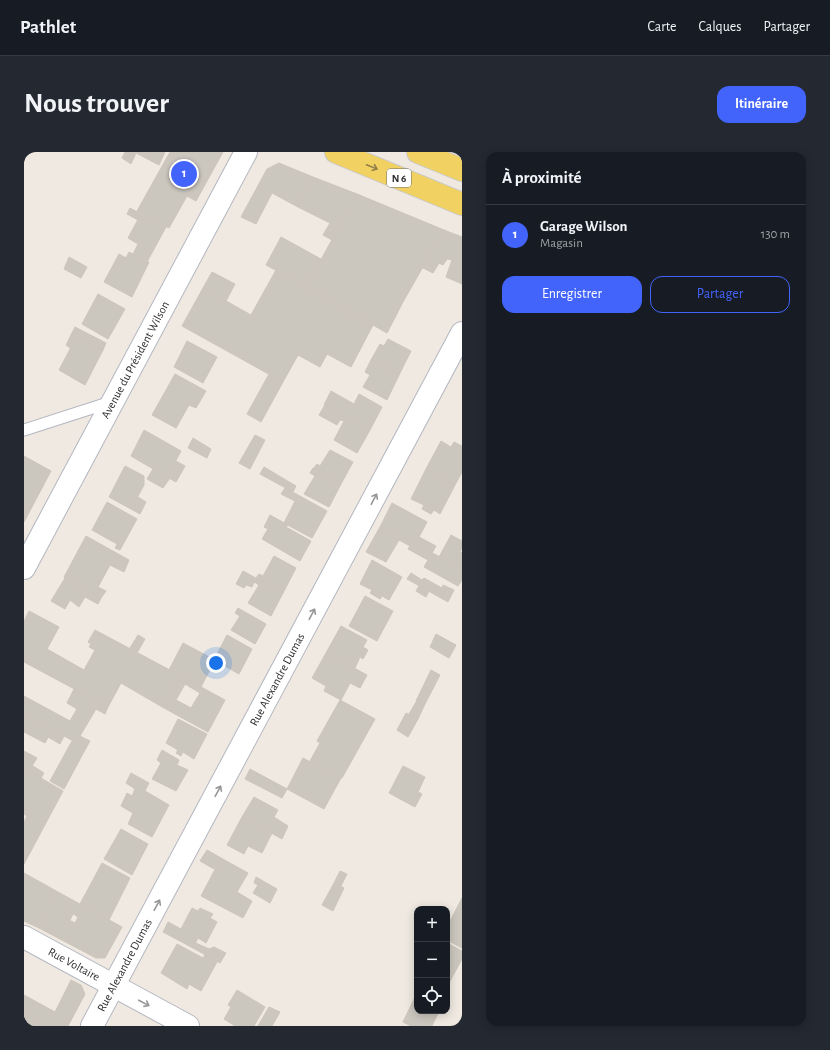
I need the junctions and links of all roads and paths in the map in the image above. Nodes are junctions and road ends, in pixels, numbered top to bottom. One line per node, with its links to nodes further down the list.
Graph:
1 (246, 152): 7 (street, Avenue du Président Wilson)
2 (336, 152): 5 (main road, N 6, one-way to 5)
3 (418, 152): 4 (main road)
4 (462, 170)
5 (462, 204)
6 (462, 333): 11 (street, Rue Alexandre Dumas, one-way to 6)
7 (113, 401): 8 (lane); 9 (street, Avenue du Président Wilson)
8 (24, 430)
9 (24, 568)
10 (24, 937): 11 (street, Rue Voltaire)
11 (114, 986): 12 (street, Rue Alexandre Dumas); 13 (street, Rue Voltaire, one-way to 13)
12 (92, 1026)
13 (188, 1026)

